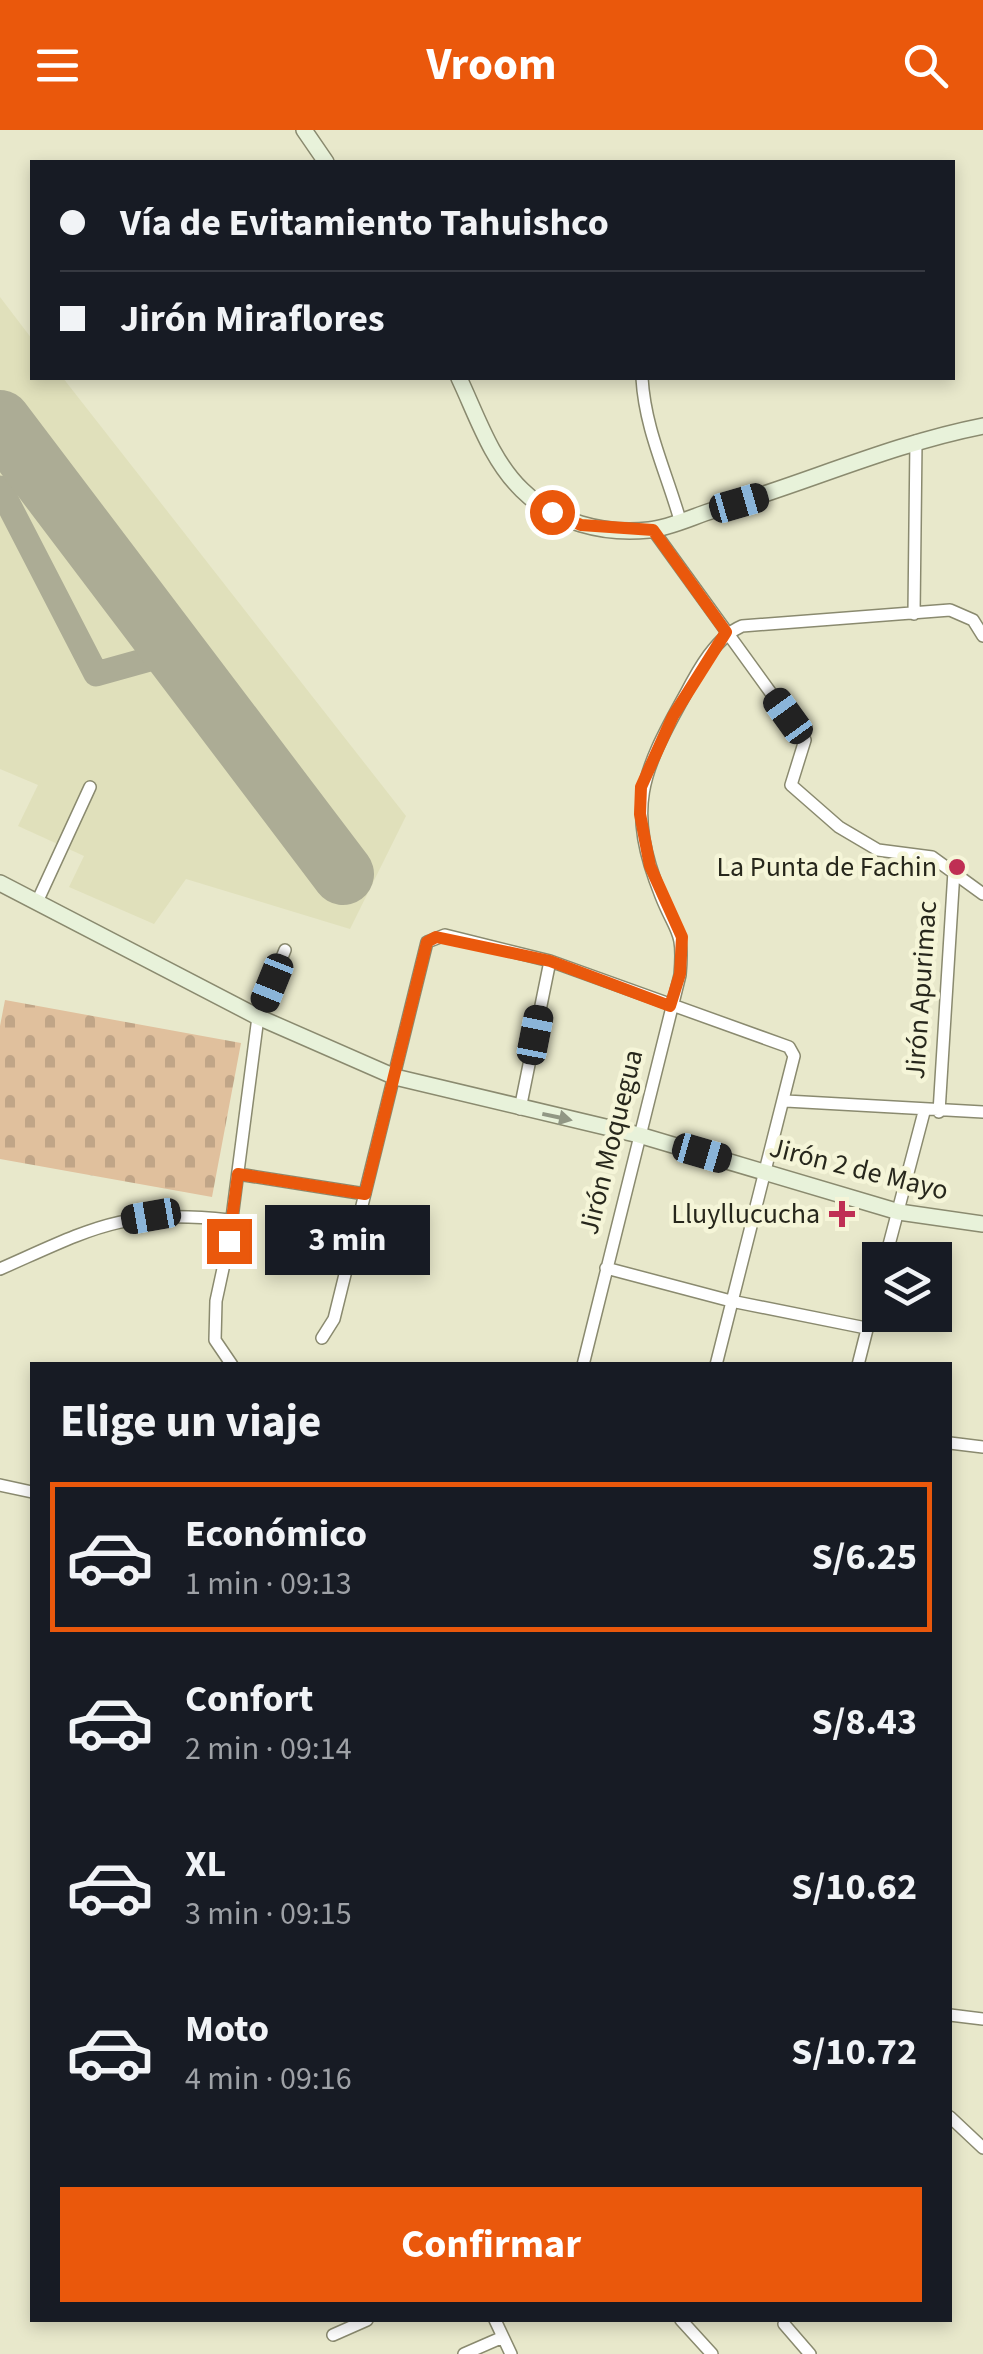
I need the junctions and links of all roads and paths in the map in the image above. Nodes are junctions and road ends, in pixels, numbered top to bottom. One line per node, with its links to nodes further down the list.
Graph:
1 (304, 130): 2 (main road)
2 (325, 160)
3 (461, 380): 8 (main road)
4 (642, 380): 7 (street)
5 (983, 426): 6 (main road)
6 (916, 440): 7 (main road); 9 (street)
7 (680, 520): 8 (main road)
8 (653, 530): 10 (street)
9 (914, 614): 10 (street); 11 (street)
10 (726, 632): 13 (street); 19 (street, Jirón Moquegua)
11 (983, 636)
12 (90, 787): 16 (street)
13 (954, 871): 15 (street); 25 (street, Jirón Apurimac)
14 (0, 883): 16 (main road, Jirón 2 de Mayo)
15 (983, 894)
16 (36, 902): 20 (main road, Jirón 2 de Mayo)
17 (284, 950): 20 (street)
18 (550, 961): 19 (street); 21 (street); 23 (street)
19 (670, 1006): 22 (street); 27 (street, Jirón Moquegua)
20 (258, 1016): 21 (main road, Jirón 2 de Mayo); 29 (street)
21 (395, 1077): 23 (main road, Jirón 2 de Mayo); 30 (street)
22 (786, 1101): 24 (street); 28 (street)
23 (520, 1110): 27 (main road, Jirón 2 de Mayo, one-way to 27)
24 (924, 1112): 25 (street); 31 (street)
25 (938, 1112): 26 (street)
26 (983, 1112)
27 (639, 1135): 28 (main road, Jirón 2 de Mayo); 35 (street, Jirón Moquegua)
28 (765, 1172): 31 (main road, Jirón 2 de Mayo); 37 (street)
29 (238, 1174): 30 (street); 32 (street)
30 (365, 1194): 40 (street)
31 (899, 1212): 33 (main road, Jirón 2 de Mayo); 34 (street)
32 (229, 1220): 36 (street); 41 (street)
33 (983, 1224)
34 (890, 1242)
35 (606, 1268): 37 (street); 42 (street, Jirón Moquegua)
36 (0, 1269)
37 (731, 1301): 38 (street); 43 (street)
38 (862, 1327)
39 (865, 1332): 44 (street)
40 (322, 1338)
41 (230, 1362)
42 (584, 1362)
43 (717, 1362)
44 (859, 1362)
45 (952, 1443): 46 (street)
46 (983, 1446)
47 (0, 1485): 48 (street)
48 (30, 1492)
49 (952, 2015): 50 (street)
50 (983, 2019)
51 (952, 2119): 52 (street)
52 (983, 2148)
53 (362, 2322): 57 (street)
54 (496, 2322): 58 (street)
55 (683, 2322): 61 (street)
56 (784, 2324): 62 (street)
57 (333, 2335)
58 (503, 2337): 59 (street); 60 (street)
59 (464, 2354)
60 (511, 2354)
61 (712, 2354)
62 (810, 2354)

